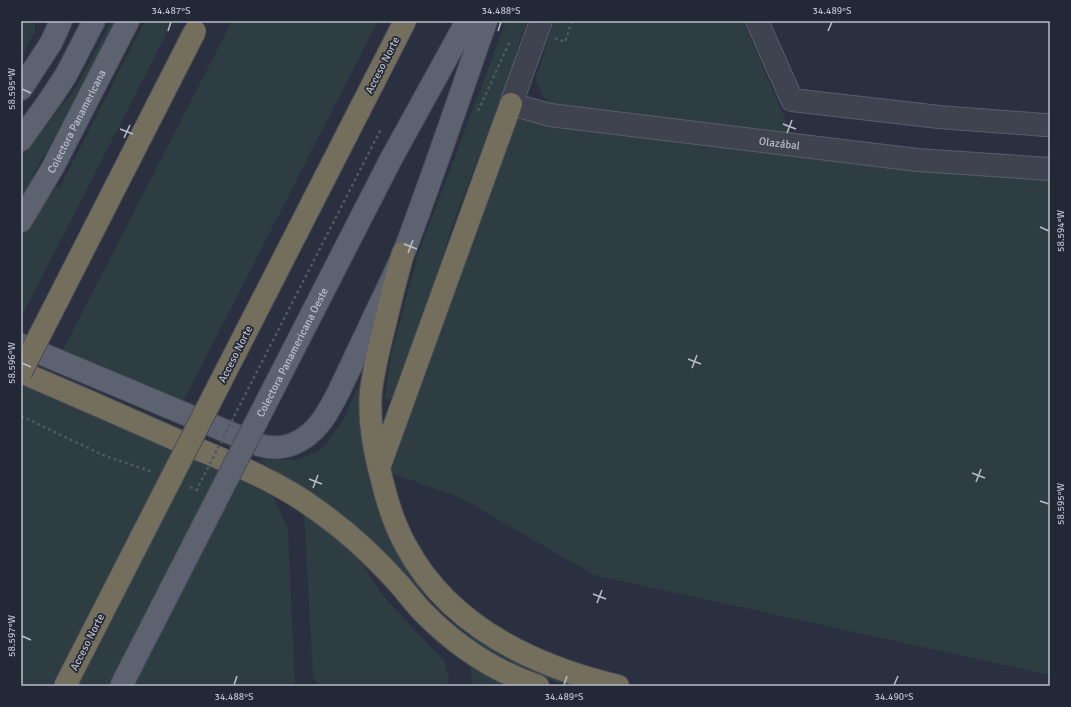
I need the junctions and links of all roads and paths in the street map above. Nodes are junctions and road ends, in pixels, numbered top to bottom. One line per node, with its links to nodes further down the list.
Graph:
1 (48, 21): 11 (main road)
2 (62, 21): 11 (main road)
3 (94, 21): 15 (main road)
4 (128, 21): 17 (main road, Colectora Panamericana)
5 (405, 21): 27 (highway, Acceso Norte, bridge)
6 (467, 21): 28 (main road, Colectora Panamericana Oeste, bridge)
7 (486, 21): 18 (main road)
8 (541, 21): 12 (street)
9 (758, 21): 13 (street)
10 (197, 26): 20 (highway, bridge)
11 (25, 84)
12 (511, 104): 16 (street, Olazábal); 22 (highway)
13 (1050, 125)
14 (381, 129): 25 (path, bridge)
15 (21, 140)
16 (1050, 169)
17 (21, 221)
18 (403, 253): 19 (main road); 22 (highway)
19 (21, 345)
20 (21, 372): 29 (highway)
21 (21, 416): 23 (path)
22 (379, 469): 30 (highway)
23 (154, 473)
24 (184, 484): 26 (path)
25 (196, 491)
26 (206, 493)
27 (65, 686)
28 (121, 686)
29 (538, 686)
30 (618, 686)

